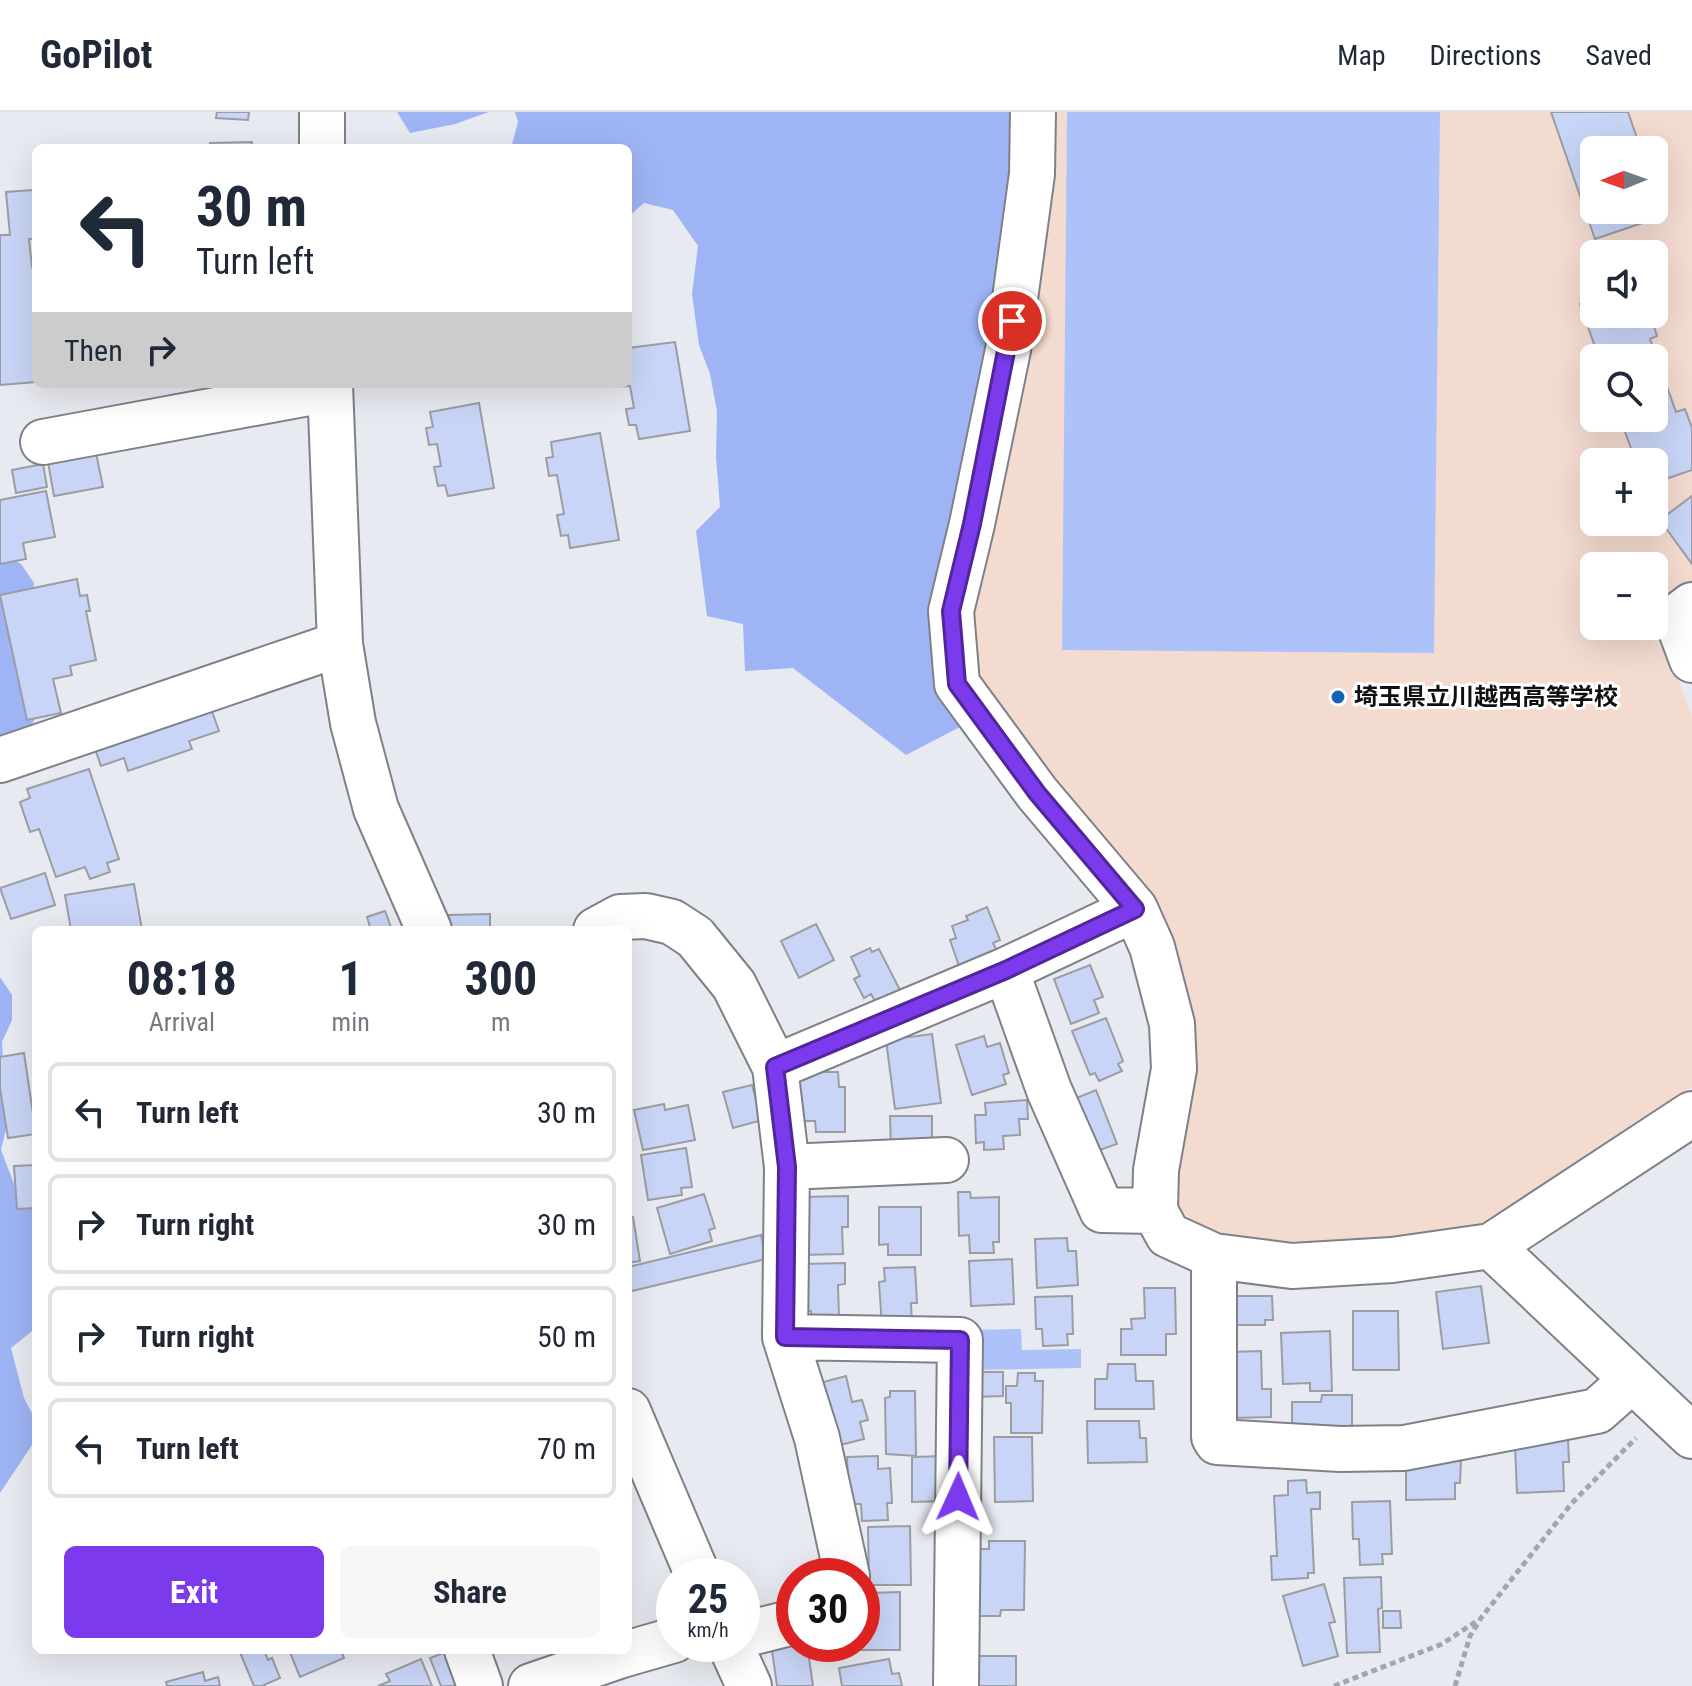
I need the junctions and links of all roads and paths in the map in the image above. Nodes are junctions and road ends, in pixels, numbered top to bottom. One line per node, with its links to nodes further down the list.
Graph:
1 (322, 112): 3 (street)
2 (1033, 112): 11 (street)
3 (322, 144)
4 (325, 388): 6 (street)
5 (330, 388): 8 (street)
6 (43, 442)
7 (1692, 605): 9 (street)
8 (340, 644): 10 (street); 12 (street)
9 (1692, 660)
10 (0, 760)
11 (1135, 909): 14 (street); 19 (street)
12 (427, 926)
13 (603, 926): 15 (street)
14 (1006, 970): 15 (street); 19 (street)
15 (775, 1067): 18 (street)
16 (1692, 1114): 20 (street)
17 (946, 1160): 18 (street)
18 (787, 1167): 22 (street)
19 (1155, 1211): 21 (street)
20 (1491, 1246): 21 (street); 23 (street)
21 (1214, 1256): 23 (street)
22 (785, 1337): 27 (street); 37 (street)
23 (1632, 1380): 25 (street)
24 (632, 1420): 26 (street)
25 (1678, 1423): 28 (path)
26 (690, 1558)
27 (843, 1558)
28 (1481, 1618): 38 (path); 39 (path)
29 (656, 1645): 30 (street)
30 (632, 1652)
31 (468, 1654): 34 (street)
32 (625, 1654): 35 (street)
33 (738, 1662): 36 (street)
34 (480, 1686)
35 (531, 1686)
36 (749, 1686)
37 (956, 1686)
38 (1334, 1686)
39 (1455, 1686)

